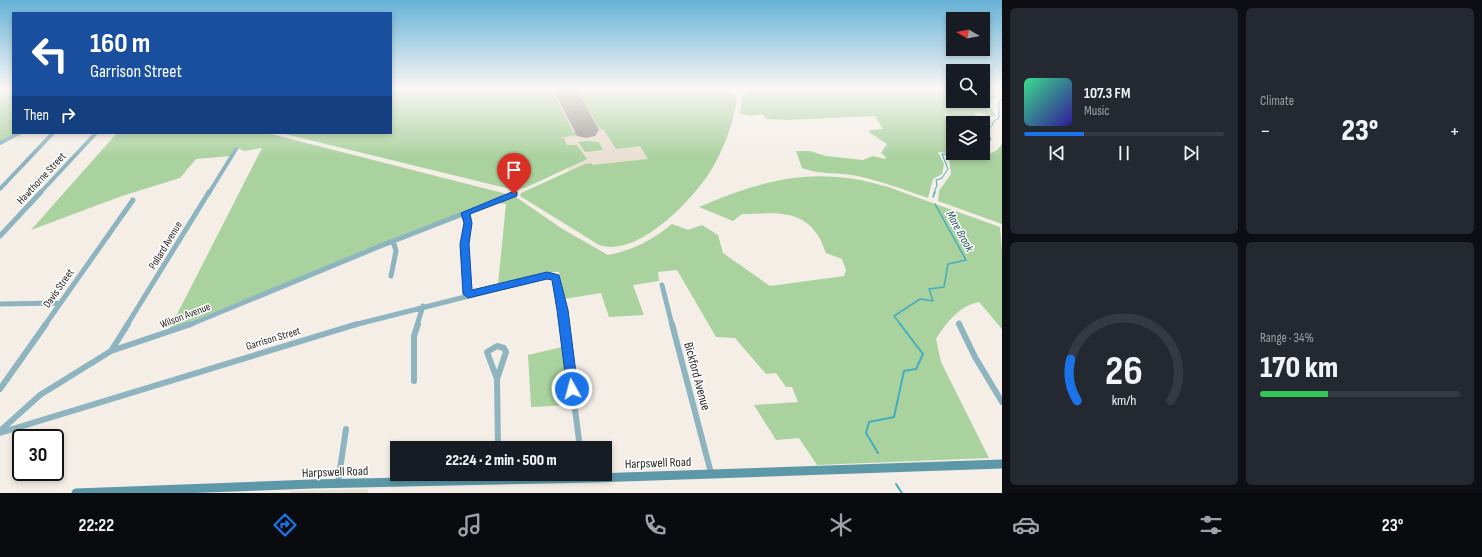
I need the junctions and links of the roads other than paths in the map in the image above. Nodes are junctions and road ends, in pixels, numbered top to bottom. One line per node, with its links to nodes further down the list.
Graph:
1 (17, 134): 4 (street)
2 (52, 134): 6 (street)
3 (95, 134): 10 (street, Hawthorne Street)
4 (0, 142)
5 (236, 149): 19 (street, Pollard Avenue)
6 (0, 189)
7 (514, 194): 9 (street, Wilson Avenue)
8 (133, 200): 15 (street, Davis Street)
9 (465, 213): 11 (street, Wilson Avenue); 14 (street)
10 (0, 236)
11 (393, 241): 12 (street); 19 (street, Wilson Avenue)
12 (391, 276)
13 (662, 285): 29 (street, Bickford Avenue)
14 (468, 294): 17 (street, Garrison Street); 27 (street, Garrison Street)
15 (60, 302): 16 (street); 22 (street, Davis Street)
16 (0, 304)
17 (423, 306): 21 (street); 25 (street, Garrison Street)
18 (959, 323): 23 (street)
19 (111, 351): 25 (street, Wilson Avenue)
20 (497, 379): 20 (street); 26 (street)
21 (414, 381)
22 (0, 389)
23 (1002, 402)
24 (346, 429): 32 (street)
25 (0, 432)
26 (498, 441)
27 (579, 441)
28 (1002, 464): 29 (main road, Harpswell Road)
29 (711, 473): 30 (main road, Harpswell Road)
30 (612, 475)
31 (407, 481): 32 (main road, Harpswell Road)
32 (338, 484): 33 (main road, Harpswell Road)
33 (76, 493)

